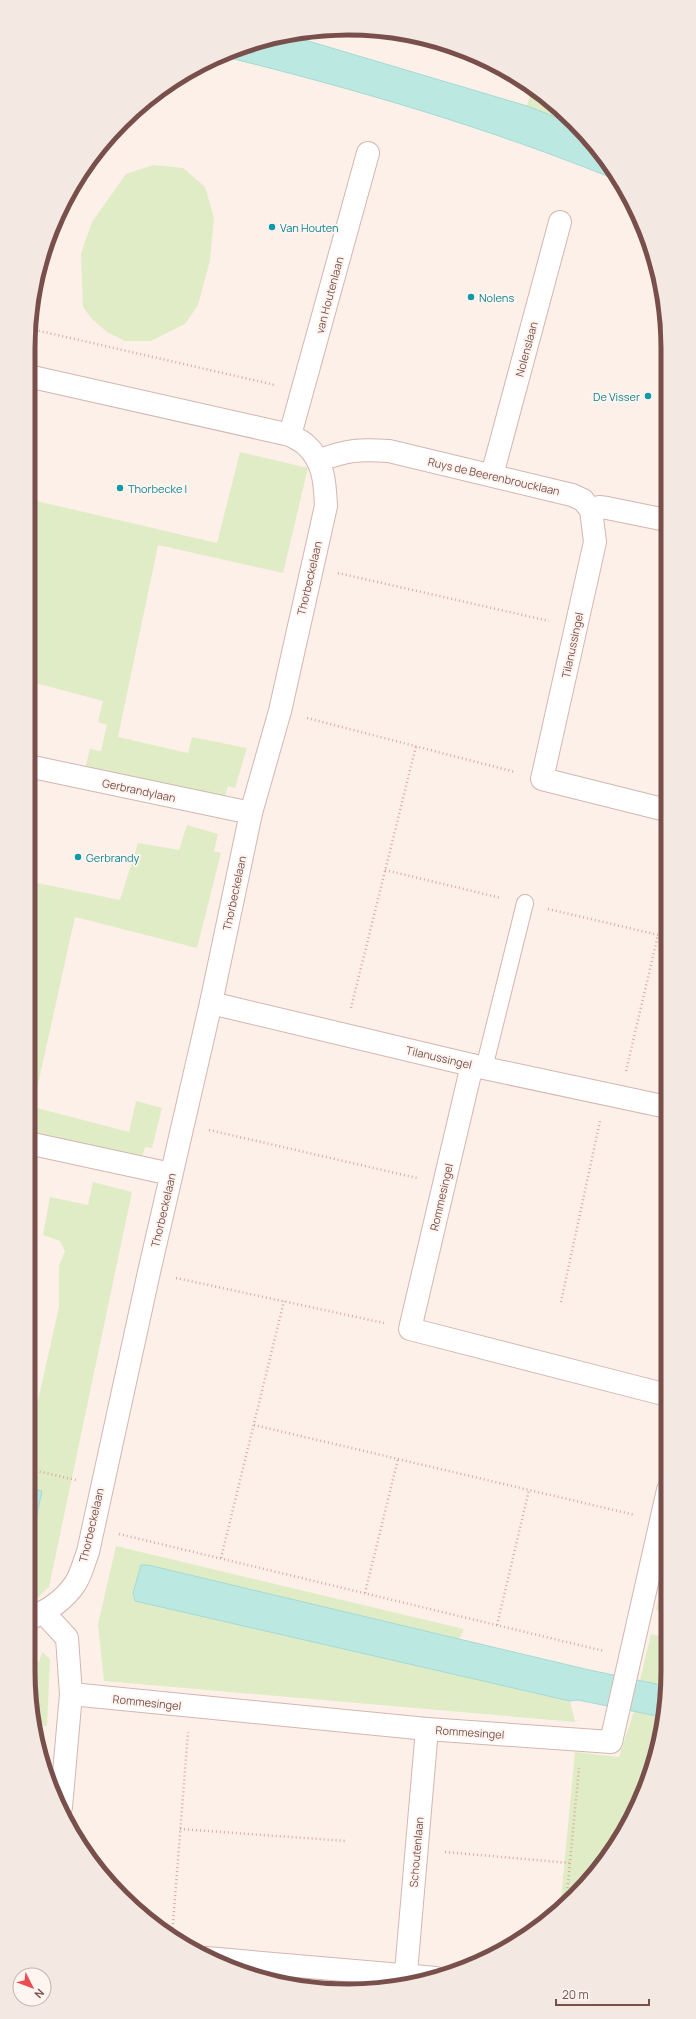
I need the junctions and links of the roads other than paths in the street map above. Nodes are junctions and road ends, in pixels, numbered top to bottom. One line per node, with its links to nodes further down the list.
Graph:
1 (368, 154): 4 (street, van Houtenlaan)
2 (560, 222): 6 (street, Nolenslaan)
3 (35, 378): 4 (street, Thorbeckelaan)
4 (290, 435): 5 (street, Thorbeckelaan)
5 (318, 461): 6 (street, Ruys de Beerenbroucklaan); 11 (street, Thorbeckelaan)
6 (492, 475): 7 (street, Ruys de Beerenbroucklaan)
7 (591, 510): 8 (street); 10 (street, Tilanussingel)
8 (661, 519)
9 (35, 767): 11 (street, Gerbrandylaan)
10 (661, 809)
11 (251, 813): 13 (street, Thorbeckelaan)
12 (525, 903): 14 (lane)
13 (211, 1003): 14 (street, Tilanussingel); 17 (street, Thorbeckelaan)
14 (478, 1067): 15 (street, Tilanussingel); 18 (street, Rommesingel)
15 (661, 1106)
16 (35, 1145): 17 (street)
17 (171, 1174): 20 (street, Thorbeckelaan)
18 (661, 1393)
19 (661, 1518): 22 (street, Rommesingel)
20 (36, 1616): 21 (street, Thorbeckelaan)
21 (71, 1694): 22 (street, Rommesingel); 23 (street)
22 (427, 1729): 26 (street, Schoutenlaan)
23 (62, 1797)
24 (229, 1960): 25 (street)
25 (404, 1979)
26 (406, 1979)

